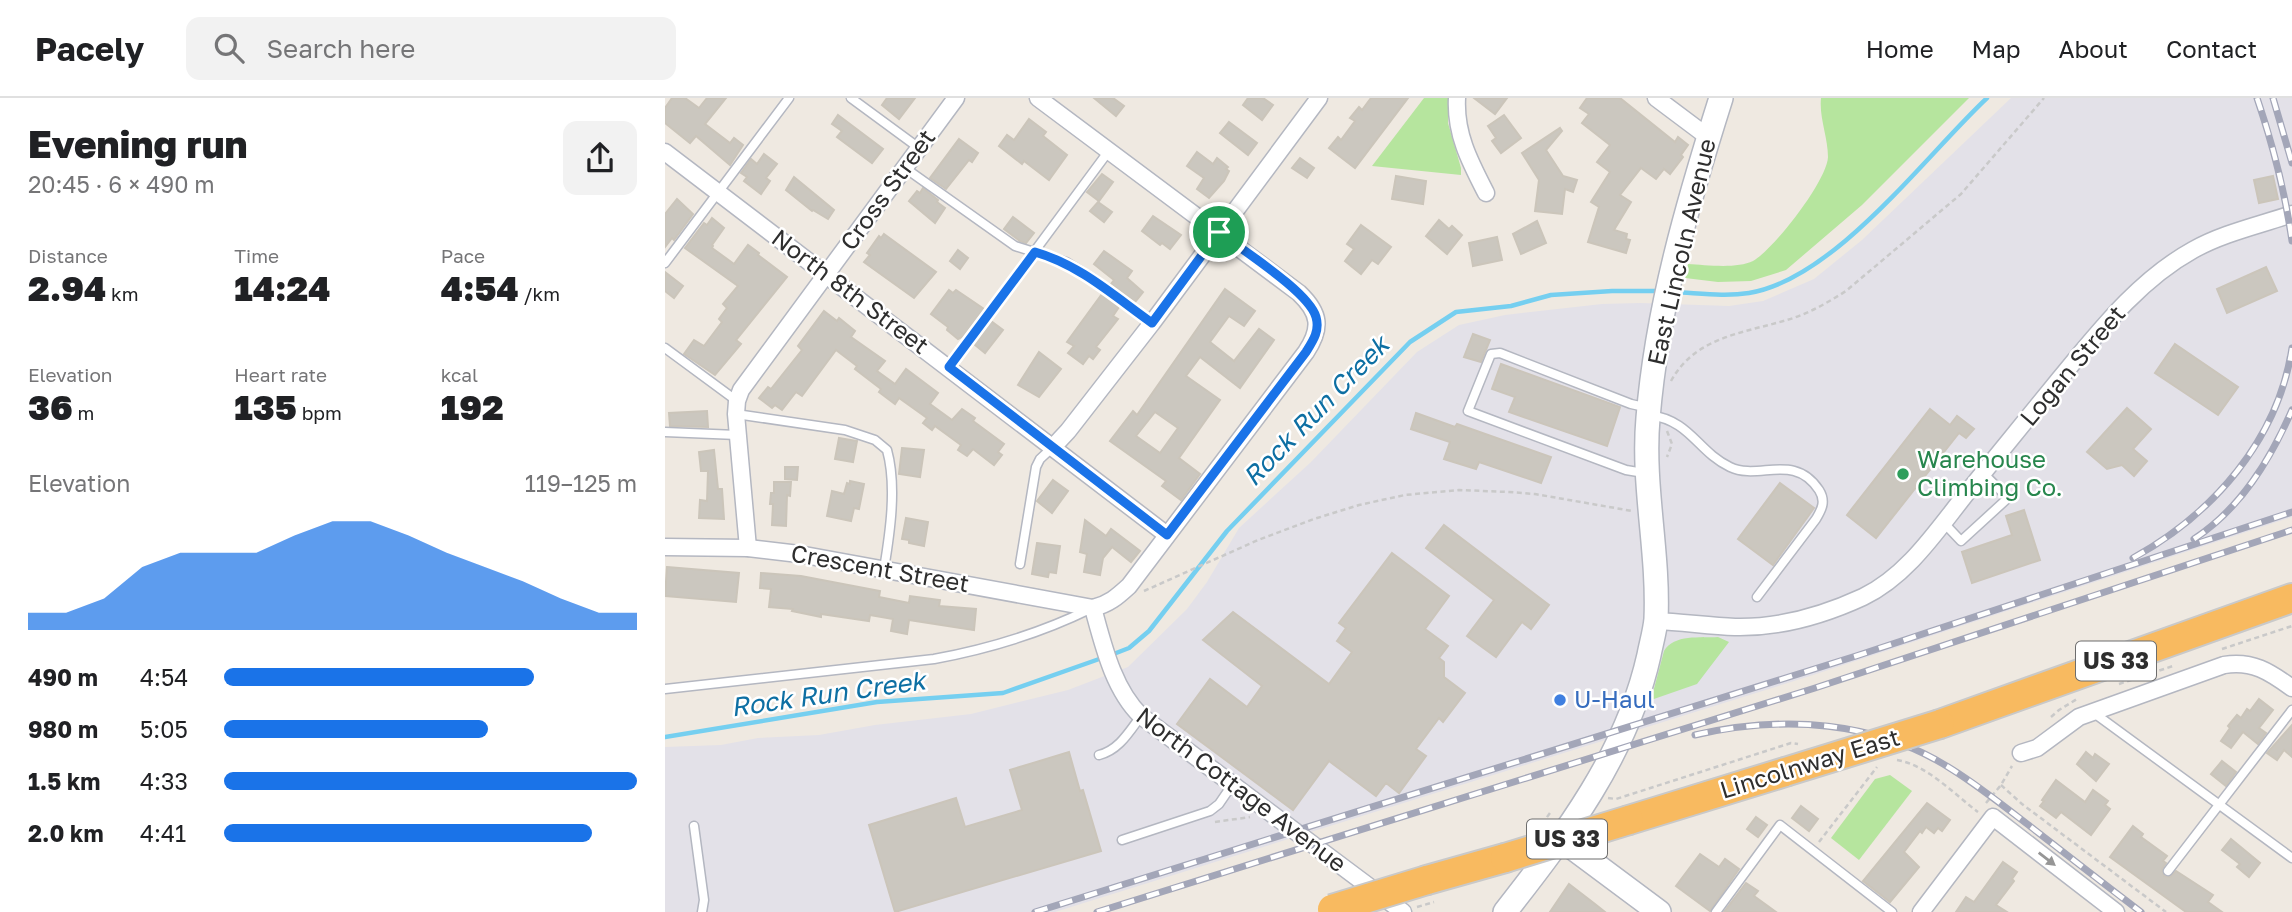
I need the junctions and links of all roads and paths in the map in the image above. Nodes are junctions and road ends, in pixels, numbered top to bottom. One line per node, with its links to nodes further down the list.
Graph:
1 (789, 98): 15 (lane)
2 (851, 98): 11 (lane)
3 (956, 98): 11 (street, Cross Street)
4 (1038, 98): 13 (street)
5 (1319, 98): 18 (street)
6 (1457, 98): 16 (street)
7 (1656, 98): 10 (street)
8 (1720, 98): 10 (main road, East Lincoln Avenue)
9 (2044, 98): 23 (path)
10 (1708, 137): 27 (main road, East Lincoln Avenue)
11 (919, 148): 14 (street, Cross Street)
12 (665, 152): 15 (street, North 8th Street)
13 (1108, 152): 18 (street); 19 (lane)
14 (905, 168): 19 (lane); 21 (street, Cross Street)
15 (719, 193): 20 (lane); 21 (street, North 8th Street)
16 (1486, 193)
17 (2292, 214): 31 (street, Logan Street)
18 (1219, 232): 22 (street); 35 (street)
19 (1035, 252): 22 (lane); 25 (lane)
20 (665, 263)
21 (826, 274): 25 (street, North 8th Street); 26 (street, Cross Street)
22 (1152, 323): 30 (street)
23 (1705, 345)
24 (665, 348): 26 (lane)
25 (949, 367): 30 (street, North 8th Street)
26 (736, 407): 29 (street); 39 (lane)
27 (1649, 412): 32 (main road, East Lincoln Avenue); 32 (lane); 41 (lane)
28 (665, 432): 29 (lane)
29 (737, 435): 37 (street)
30 (1054, 446): 35 (street, North 8th Street); 38 (lane)
31 (1983, 473): 34 (street, Logan Street); 34 (lane)
32 (1647, 474): 44 (main road, East Lincoln Avenue)
33 (1627, 512): 40 (path)
34 (1943, 522): 44 (street, Logan Street)
35 (1167, 535): 43 (street)
36 (665, 547): 37 (street, Crescent Street)
37 (748, 548): 39 (street, Crescent Street)
38 (1020, 564)
39 (884, 569): 43 (street, Crescent Street)
40 (1175, 578)
41 (1757, 597)
42 (2292, 598): 68 (highway, Lincolnway East / US 33, bridge)
43 (1093, 608): 46 (lane); 49 (street, North Cottage Avenue)
44 (1656, 621): 57 (main road, East Lincoln Avenue)
45 (2292, 688): 48 (street)
46 (665, 689)
47 (2292, 709): 58 (lane)
48 (2092, 712): 51 (street); 58 (lane)
49 (1140, 716): 52 (lane); 55 (street, North Cottage Avenue)
50 (1803, 746): 57 (path)
51 (2021, 753)
52 (1099, 755)
53 (1892, 759): 59 (path)
54 (1867, 766): 65 (path)
55 (1232, 785): 60 (street, North Cottage Avenue); 64 (lane)
56 (2001, 785): 77 (path)
57 (1591, 795): 63 (main road, East Lincoln Avenue)
58 (2220, 804): 66 (lane); 67 (lane)
59 (1985, 815): 75 (street); 76 (street, one-way to 76)
60 (1273, 816): 61 (path); 70 (street, North Cottage Avenue)
61 (1215, 822)
62 (694, 826): 69 (lane)
63 (1561, 839): 71 (main road, East Lincoln Avenue); 72 (main road)
64 (1122, 840)
65 (1813, 850): 73 (lane); 74 (lane)
66 (2292, 858)
67 (2168, 872)
68 (1328, 911)
69 (702, 912)
70 (1403, 912)
71 (1505, 912)
72 (1658, 912)
73 (1716, 912)
74 (1892, 912)
75 (1921, 912)
76 (2116, 912)
77 (2166, 912)

